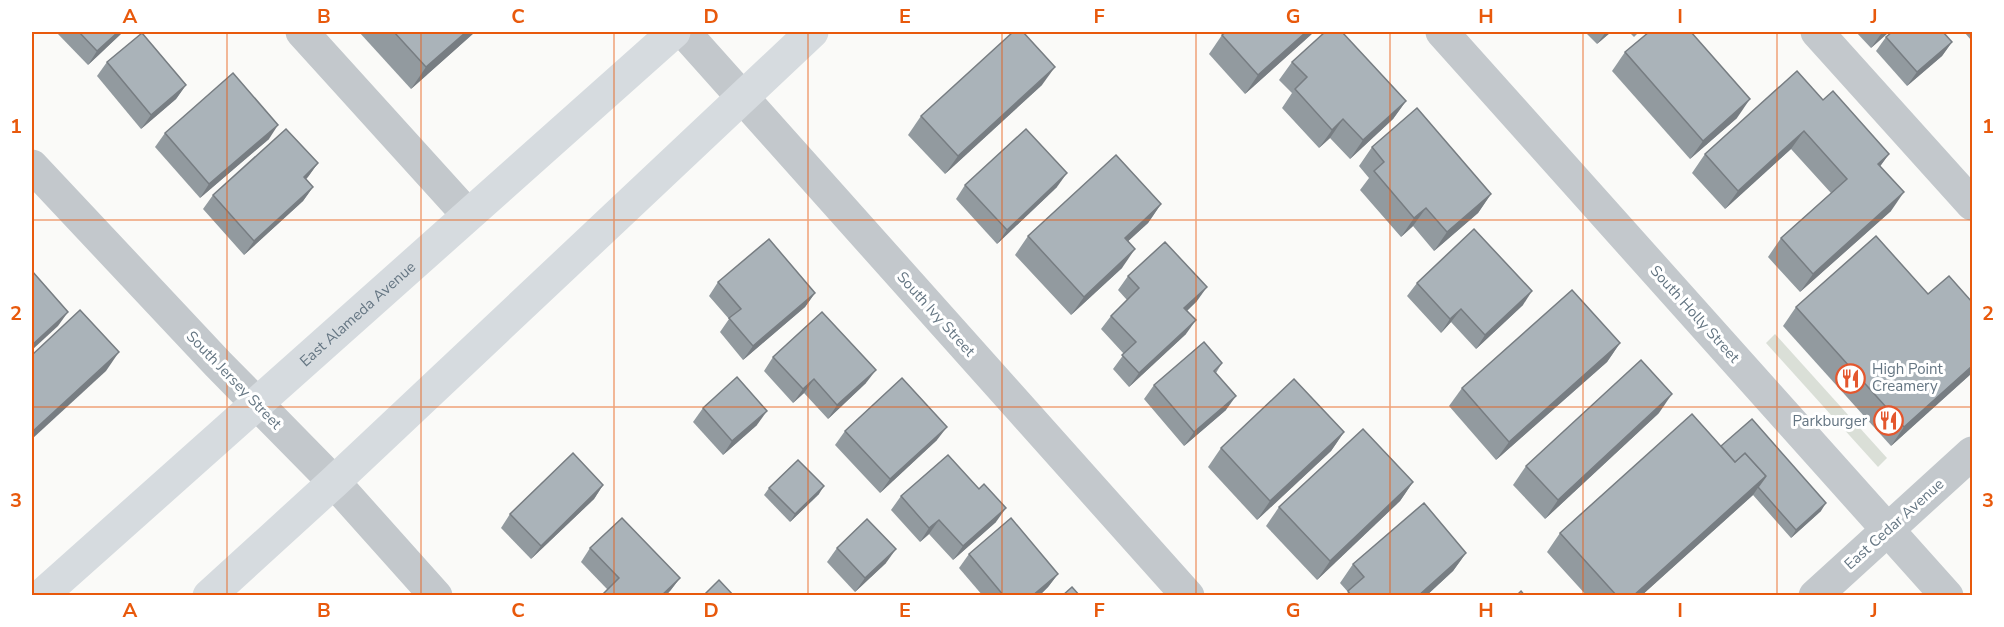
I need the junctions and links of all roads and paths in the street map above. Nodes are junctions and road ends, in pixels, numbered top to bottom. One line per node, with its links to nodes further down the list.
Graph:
1 (302, 32): 10 (street)
2 (674, 32): 10 (main road, East Alameda Avenue)
3 (684, 32): 7 (street, South Ivy Street)
4 (812, 32): 7 (main road)
5 (1442, 32): 14 (street, South Holly Street)
6 (1817, 32): 9 (street)
7 (742, 96): 13 (main road); 18 (street, South Ivy Street)
8 (32, 166): 11 (street, South Jersey Street)
9 (1972, 204)
10 (467, 214): 11 (main road, East Alameda Avenue)
11 (256, 404): 13 (street, South Jersey Street); 15 (main road, East Alameda Avenue)
12 (1972, 453): 14 (street, East Cedar Avenue)
13 (334, 482): 16 (main road); 17 (street, South Jersey Street)
14 (1888, 530): 19 (street, East Cedar Avenue); 20 (street, South Holly Street)
15 (39, 588)
16 (209, 596)
17 (435, 596)
18 (1188, 596)
19 (1815, 596)
20 (1947, 596)

